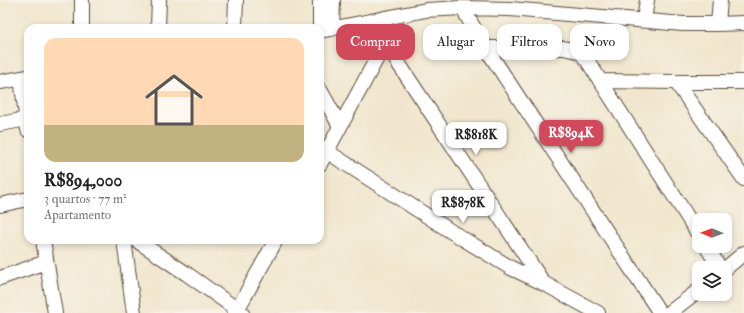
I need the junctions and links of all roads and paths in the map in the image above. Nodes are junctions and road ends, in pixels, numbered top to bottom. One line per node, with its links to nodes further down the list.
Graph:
1 (82, 0): 14 (street)
2 (159, 0): 15 (street)
3 (236, 0): 16 (street)
4 (320, 0): 17 (street)
5 (333, 0): 21 (street)
6 (647, 0): 12 (street)
7 (720, 0): 20 (street)
8 (438, 4): 10 (street); 11 (street)
9 (510, 5): 10 (street); 12 (street)
10 (462, 8): 19 (street)
11 (385, 18): 18 (street); 21 (street)
12 (644, 20): 20 (street)
13 (744, 23): 20 (street)
14 (82, 24)
15 (158, 24)
16 (235, 24)
17 (323, 24)
18 (385, 24)
19 (472, 24)
20 (718, 24)
21 (324, 29)
22 (489, 48): 27 (street)
23 (489, 53): 54 (street)
24 (376, 60): 34 (street)
25 (396, 60): 48 (street)
26 (24, 77): 28 (street)
27 (600, 81): 29 (street); 39 (street)
28 (0, 82)
29 (676, 82): 30 (street); 36 (street)
30 (744, 82)
31 (324, 97): 34 (street)
32 (0, 124): 33 (street)
33 (24, 125)
34 (340, 126): 35 (street)
35 (324, 149): 48 (street)
36 (744, 179)
37 (24, 200): 38 (street)
38 (0, 205)
39 (692, 224)
40 (44, 244): 45 (street)
41 (125, 244): 52 (street)
42 (142, 244): 50 (street)
43 (274, 244): 50 (street)
44 (744, 253): 46 (street)
45 (46, 262): 47 (street); 51 (street)
46 (732, 263)
47 (0, 278)
48 (545, 284): 53 (street)
49 (692, 295): 55 (street)
50 (238, 312)
51 (55, 313)
52 (134, 313)
53 (598, 313)
54 (660, 313)
55 (669, 313)

